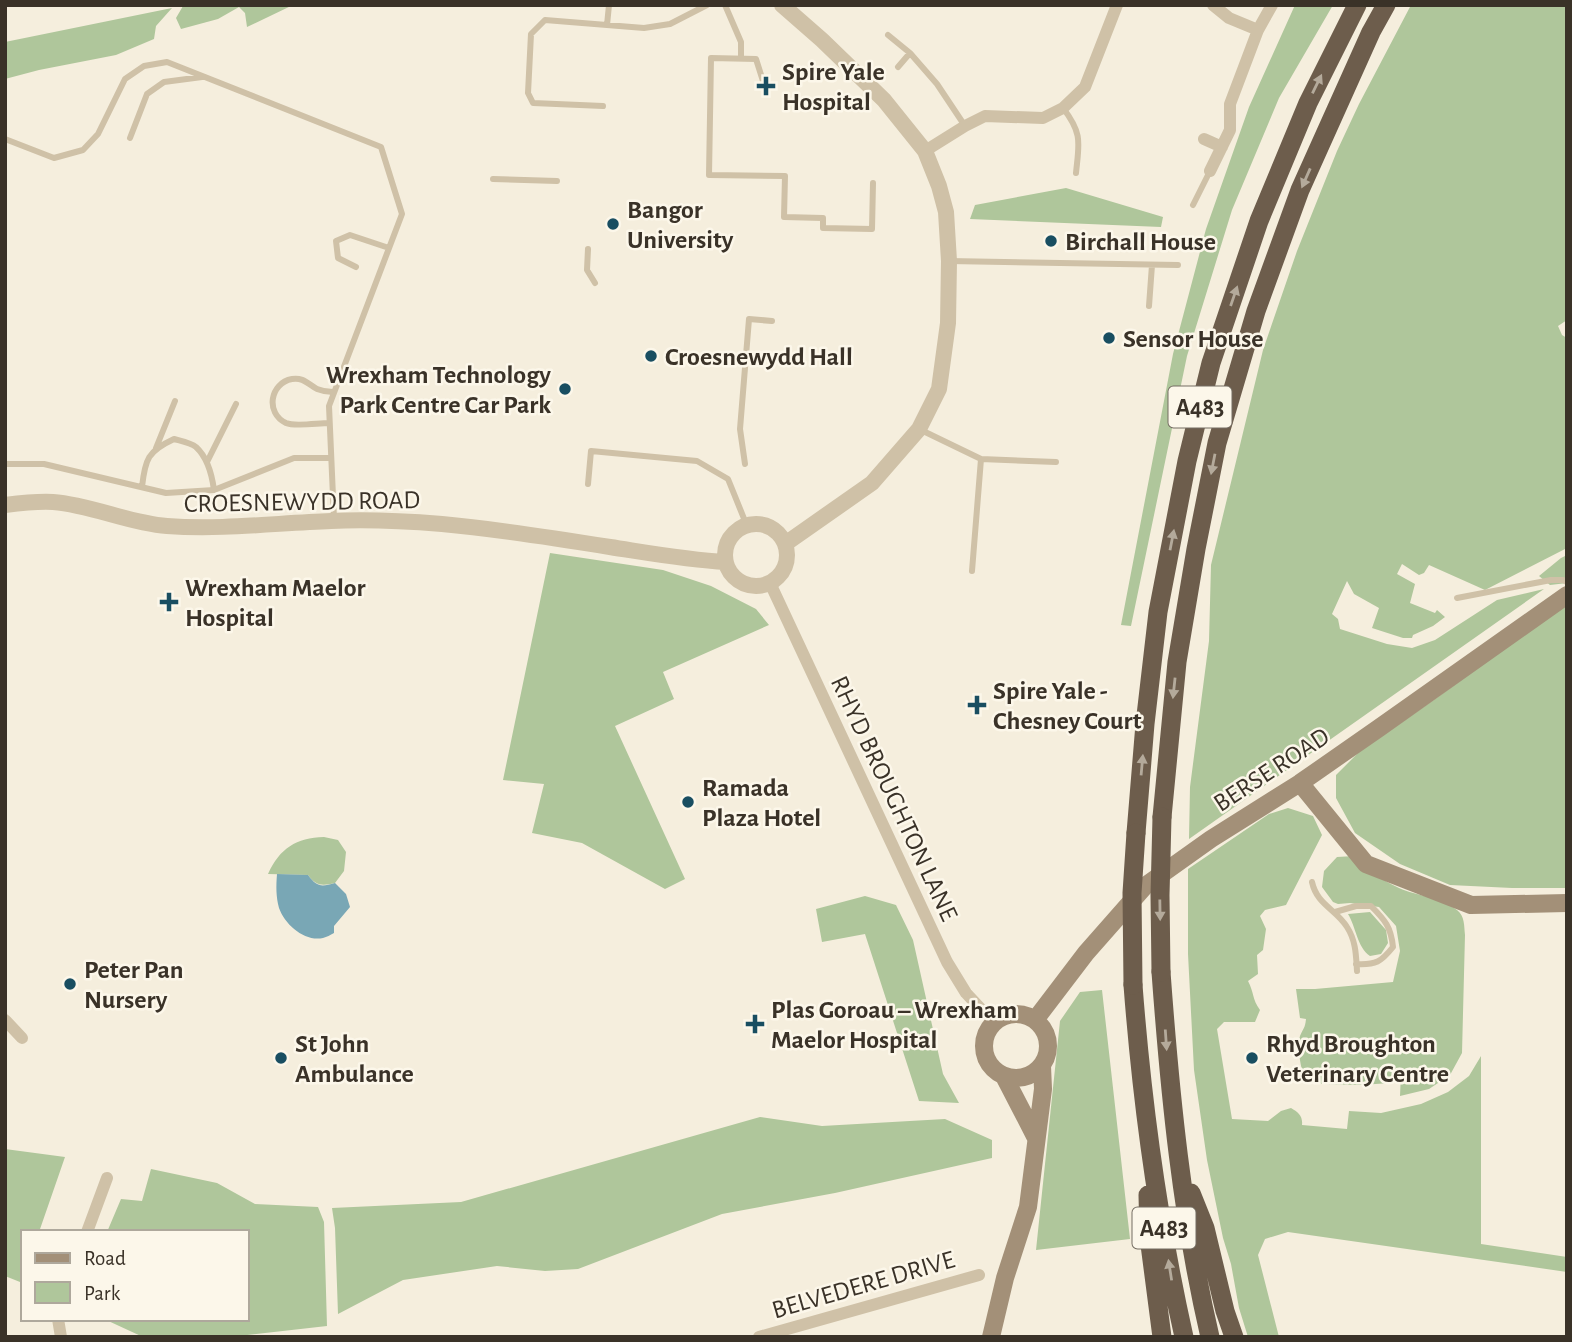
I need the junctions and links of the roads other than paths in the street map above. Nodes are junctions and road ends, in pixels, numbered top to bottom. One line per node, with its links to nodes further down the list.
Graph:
1 (609, 5): 10 (lane)
2 (707, 5): 10 (lane)
3 (724, 5): 14 (lane)
4 (782, 5): 25 (street)
5 (1213, 5): 11 (street)
6 (1272, 5): 11 (street)
7 (1357, 5): 76 (highway, A483, one-way to 7, bridge)
8 (1386, 5): 78 (highway, A483, one-way to 78, bridge)
9 (1114, 6): 19 (street)
10 (607, 25): 18 (lane)
11 (1258, 30): 24 (street)
12 (888, 35): 13 (lane)
13 (910, 53): 15 (lane); 20 (lane)
14 (741, 58): 17 (lane); 30 (lane)
15 (898, 67)
16 (204, 77): 21 (lane); 22 (lane); 32 (lane)
17 (763, 81)
18 (603, 106)
19 (1063, 108): 20 (street); 27 (lane)
20 (965, 125): 25 (street)
21 (130, 138)
22 (5, 139)
23 (1204, 139): 24 (street)
24 (1222, 147): 26 (street)
25 (925, 151): 34 (street)
26 (1210, 171): 31 (lane)
27 (1076, 173)
28 (493, 179): 29 (lane)
29 (557, 181)
30 (873, 183)
31 (1193, 205)
32 (389, 248): 37 (lane); 41 (lane)
33 (587, 249): 38 (lane)
34 (949, 261): 35 (lane); 45 (street)
35 (1152, 265): 36 (lane); 39 (lane)
36 (1178, 265)
37 (356, 267)
38 (595, 284)
39 (1149, 306)
40 (772, 321): 52 (lane)
41 (333, 392): 44 (lane); 44 (lane)
42 (175, 401): 46 (lane)
43 (236, 404): 49 (lane)
44 (329, 424): 47 (lane)
45 (919, 429): 48 (lane); 59 (street)
46 (156, 448): 49 (lane); 54 (lane)
47 (331, 458): 55 (lane); 57 (lane)
48 (981, 459): 50 (lane); 61 (lane)
49 (207, 462): 55 (lane)
50 (1056, 462)
51 (5, 464): 54 (lane)
52 (745, 464)
53 (588, 484): 58 (lane)
54 (142, 487): 55 (lane)
55 (214, 490)
56 (5, 505): 57 (street, CROESNEWYDD ROAD)
57 (334, 520): 60 (street, CROESNEWYDD ROAD)
58 (747, 526): 59 (street); 60 (street)
59 (785, 544): 63 (street)
60 (726, 562): 63 (street)
61 (972, 571)
62 (1567, 582): 65 (lane)
63 (770, 583): 72 (street, RHYD BROUGHTON LANE)
64 (1567, 595): 66 (main road, BERSE ROAD)
65 (1457, 598)
66 (1300, 783): 68 (main road); 71 (main road, BERSE ROAD)
67 (1312, 882): 69 (lane)
68 (1567, 903)
69 (1335, 912): 69 (lane)
70 (5, 1020): 73 (street)
71 (1034, 1020): 72 (main road); 74 (main road)
72 (994, 1023): 75 (main road)
73 (22, 1038)
74 (1042, 1066): 75 (main road); 77 (main road)
75 (1004, 1076): 77 (main road)
76 (1146, 1119): 84 (highway, A483); 85 (highway, A483, one-way to 76)
77 (1036, 1138): 83 (main road)
78 (1178, 1163): 86 (highway, A483); 87 (highway, A483)
79 (107, 1178): 80 (street)
80 (88, 1230)
81 (979, 1275): 82 (street, BELVEDERE DRIVE)
82 (759, 1337)
83 (991, 1337)
84 (1162, 1337)
85 (1184, 1337)
86 (1210, 1337)
87 (1234, 1337)

